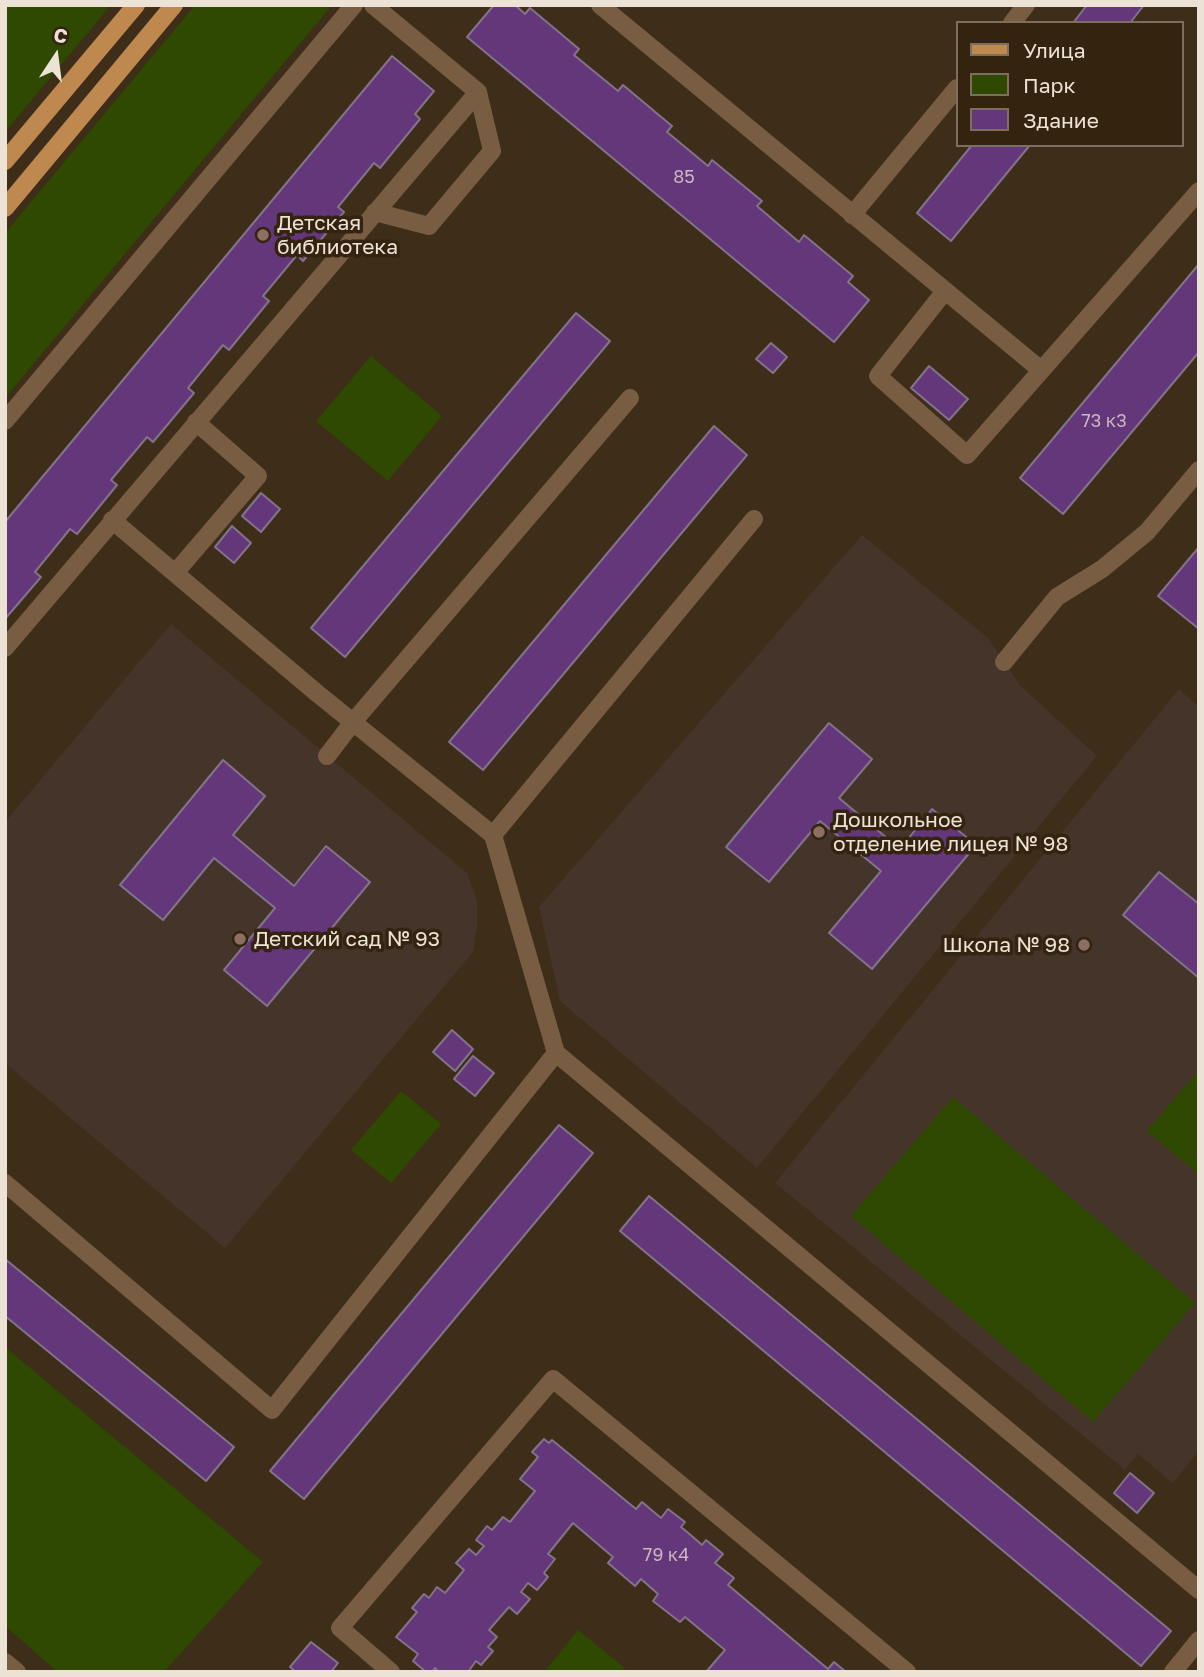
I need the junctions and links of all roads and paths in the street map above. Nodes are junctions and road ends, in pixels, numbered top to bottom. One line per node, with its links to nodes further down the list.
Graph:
1 (136, 5): 10 (main road)
2 (174, 5): 12 (main road)
3 (354, 5): 18 (street)
4 (373, 5): 9 (street)
5 (600, 5): 14 (street)
6 (1026, 5): 7 (street)
7 (1014, 21)
8 (956, 89): 14 (street)
9 (478, 92): 13 (street); 13 (street)
10 (5, 161)
11 (1199, 191): 16 (street)
12 (5, 208)
13 (375, 212): 19 (street)
14 (852, 215): 15 (street)
15 (945, 291): 16 (street); 16 (street)
16 (1041, 370)
17 (630, 398): 26 (street)
18 (5, 421)
19 (196, 422): 22 (street); 23 (street)
20 (1199, 470): 25 (street)
21 (754, 519): 28 (street)
22 (113, 520): 23 (street); 24 (street)
23 (175, 573): 26 (street)
24 (5, 648)
25 (1004, 662)
26 (353, 722): 27 (street); 28 (street)
27 (327, 756)
28 (493, 835): 29 (street)
29 (556, 1053): 30 (street); 31 (street)
30 (5, 1183)
31 (1199, 1590)
32 (1199, 1640): 37 (street)
33 (5, 1662): 34 (street)
34 (16, 1672)
35 (391, 1672): 36 (street)
36 (907, 1672)
37 (1173, 1672)

